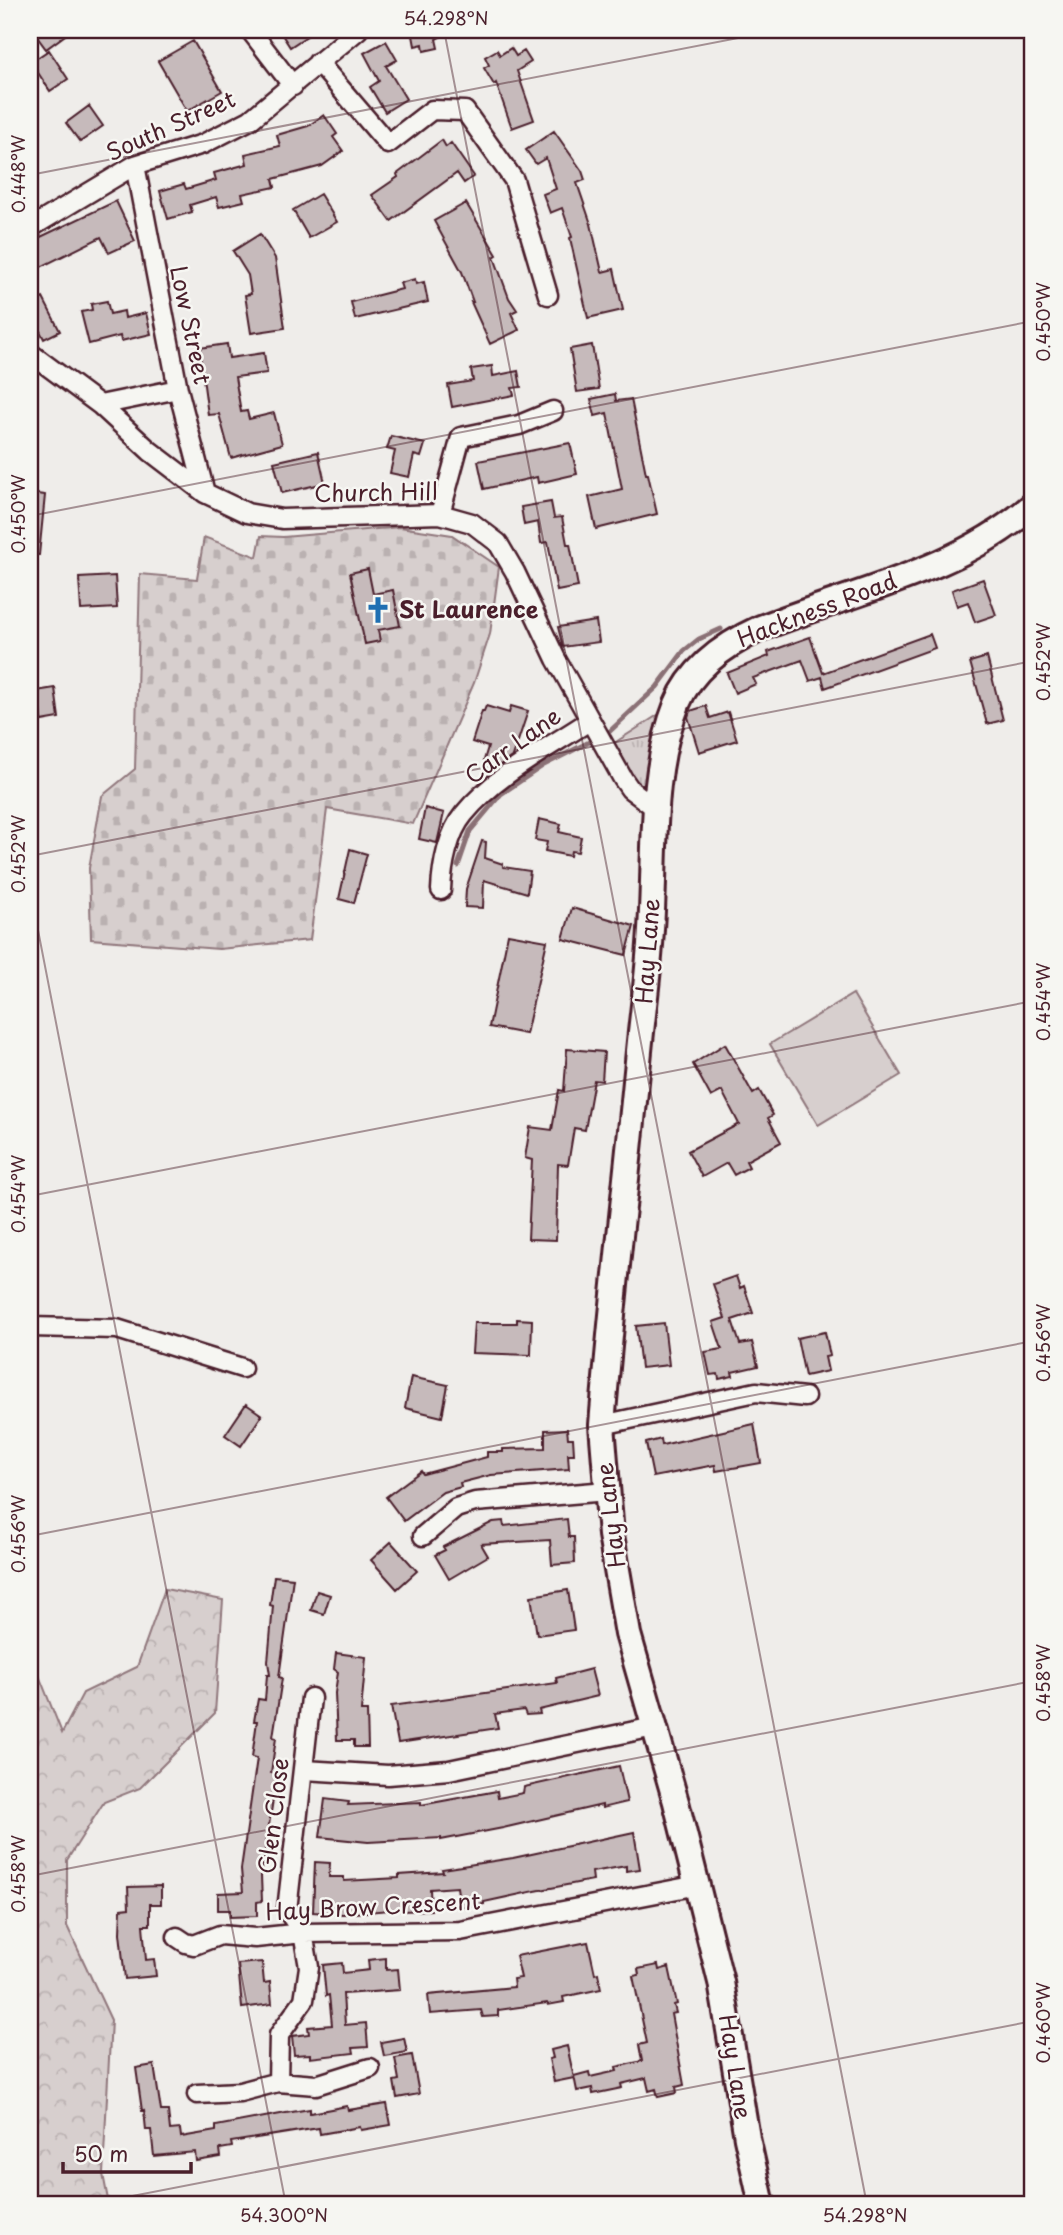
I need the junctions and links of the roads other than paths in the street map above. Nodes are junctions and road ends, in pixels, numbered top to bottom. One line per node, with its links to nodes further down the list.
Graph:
1 (250, 30): 4 (street)
2 (358, 30): 3 (street, South Street)
3 (318, 62): 4 (street, South Street); 7 (street)
4 (293, 86): 5 (street, South Street)
5 (135, 165): 6 (street, South Street); 9 (street, Low Street)
6 (30, 228)
7 (548, 295)
8 (30, 353): 10 (street, Church Hill)
9 (178, 388): 10 (street); 12 (street, Low Street)
10 (100, 405): 12 (street, Church Hill)
11 (553, 411): 14 (street)
12 (205, 493): 14 (street, Church Hill)
13 (1033, 505): 16 (street, Hackness Road)
14 (440, 514): 15 (street, Church Hill)
15 (592, 726): 16 (street, Church Hill); 17 (street, Carr Lane)
16 (658, 810): 21 (street, Hay Lane)
17 (441, 890)
18 (30, 1327): 19 (street)
19 (242, 1368)
20 (805, 1397): 21 (street)
21 (602, 1425): 22 (street, Hay Lane)
22 (607, 1491): 23 (street); 25 (street, Hay Lane)
23 (423, 1536)
24 (312, 1698): 26 (street, Glen Close)
25 (654, 1727): 26 (street); 27 (street, Hay Lane)
26 (304, 1770): 28 (street, Glen Close)
27 (698, 1885): 28 (street, Hay Brow Crescent); 33 (street, Hay Lane)
28 (303, 1933): 29 (street, Hay Brow Crescent); 31 (street, Glen Close)
29 (177, 1937)
30 (370, 2068): 31 (street)
31 (278, 2082): 32 (street)
32 (197, 2094)
33 (762, 2205)

